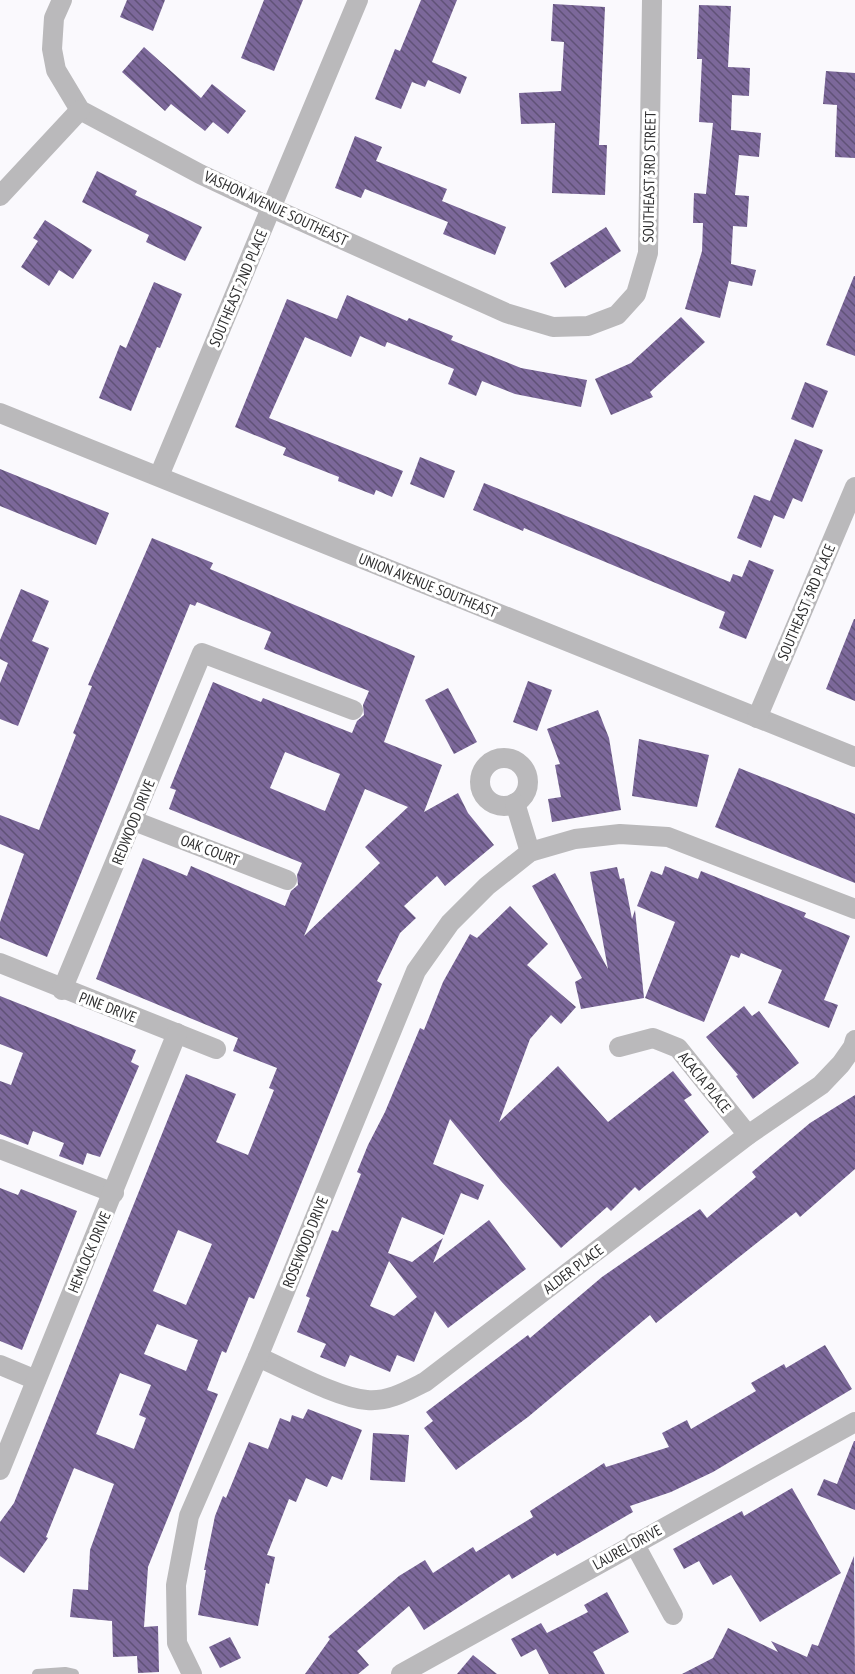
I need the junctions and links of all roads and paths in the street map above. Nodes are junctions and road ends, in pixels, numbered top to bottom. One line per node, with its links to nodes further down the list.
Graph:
1 (62, 0): 4 (street)
2 (358, 0): 6 (street, SOUTHEAST 2ND PLACE)
3 (652, 0): 7 (street, SOUTHEAST 3RD STREET)
4 (80, 110): 5 (street); 6 (street, VASHON AVENUE SOUTHEAST)
5 (0, 196)
6 (272, 207): 7 (street, VASHON AVENUE SOUTHEAST); 9 (street, SOUTHEAST 2ND PLACE)
7 (588, 327)
8 (0, 413): 9 (street, UNION AVENUE SOUTHEAST)
9 (159, 476): 12 (street, UNION AVENUE SOUTHEAST)
10 (855, 487): 12 (street, SOUTHEAST 3RD PLACE)
11 (353, 710): 15 (street, REDWOOD DRIVE)
12 (757, 718): 13 (street, UNION AVENUE SOUTHEAST)
13 (855, 758)
14 (515, 803): 16 (street)
15 (134, 821): 17 (street, OAK COURT); 20 (street, REDWOOD DRIVE)
16 (530, 852): 18 (street); 28 (street, ROSEWOOD DRIVE)
17 (287, 880)
18 (855, 909)
19 (0, 963): 20 (street, PINE DRIVE)
20 (62, 990): 21 (street, PINE DRIVE)
21 (177, 1033): 24 (street, PINE DRIVE); 27 (street, HEMLOCK DRIVE)
22 (855, 1040): 25 (street, ALDER PLACE)
23 (619, 1047): 25 (street, ACACIA PLACE)
24 (216, 1049)
25 (748, 1135): 28 (street, ALDER PLACE)
26 (0, 1149): 27 (street)
27 (114, 1193): 30 (street, HEMLOCK DRIVE)
28 (258, 1357): 37 (street, ROSEWOOD DRIVE)
29 (0, 1365): 30 (street)
30 (36, 1380): 32 (street, HEMLOCK DRIVE)
31 (855, 1422): 33 (street, LAUREL DRIVE)
32 (0, 1470)
33 (634, 1543): 34 (street); 38 (street, LAUREL DRIVE)
34 (673, 1615)
35 (37, 1674): 36 (lane)
36 (74, 1674)
37 (192, 1674)
38 (401, 1674)

